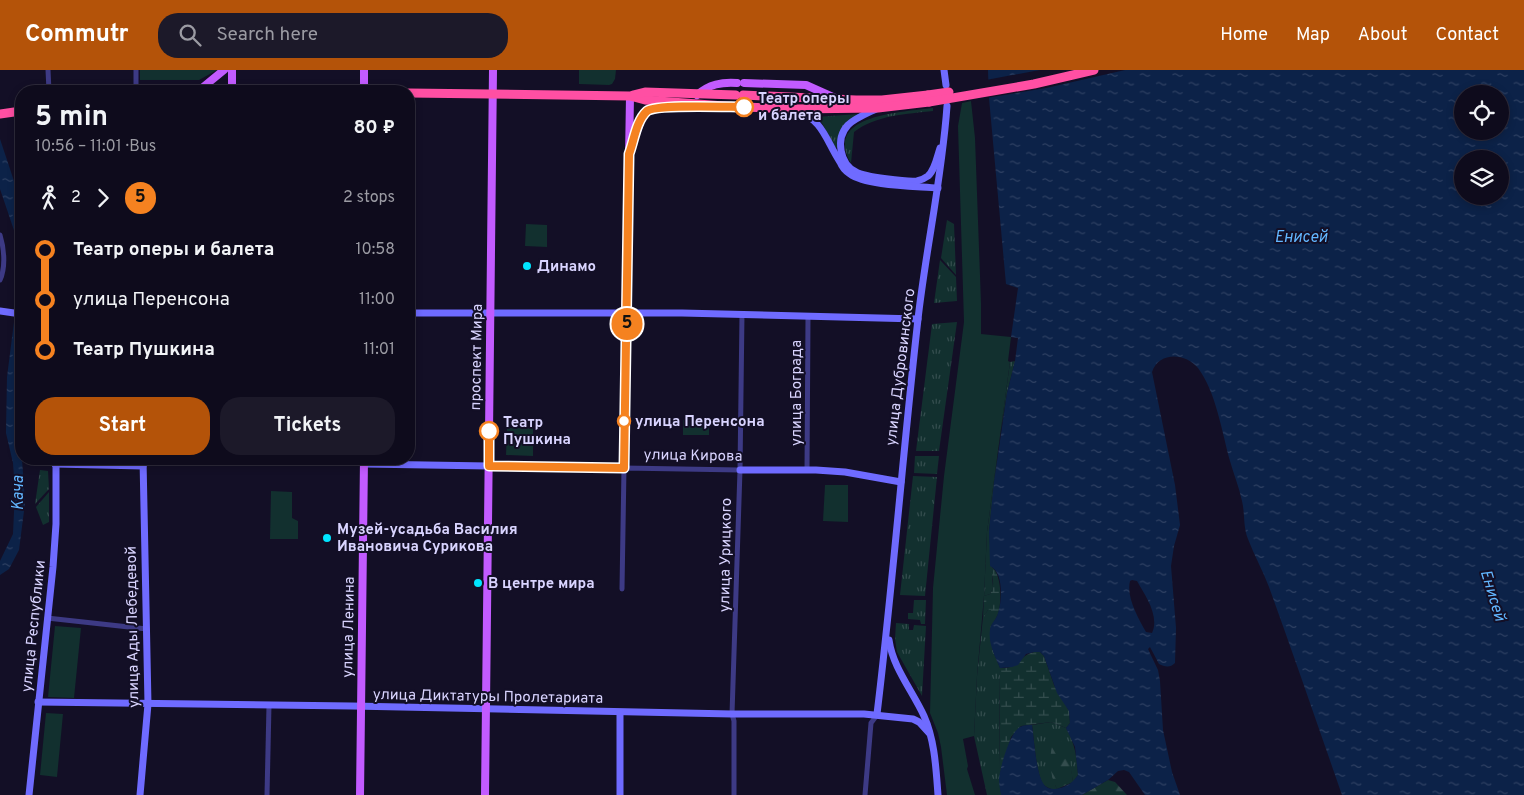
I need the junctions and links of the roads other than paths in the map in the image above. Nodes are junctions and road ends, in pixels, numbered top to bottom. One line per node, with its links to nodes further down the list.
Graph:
1 (48, 70): 10 (street)
2 (136, 70): 11 (street)
3 (224, 70): 12 (main road)
4 (232, 70): 13 (main road)
5 (364, 70): 14 (main road)
6 (493, 70): 17 (main road, проспект Мира)
7 (944, 70): 15 (street)
8 (1072, 70): 20 (highway, bridge)
9 (1094, 70): 20 (highway, bridge)
10 (49, 85)
11 (136, 85)
12 (206, 85)
13 (232, 85)
14 (364, 85)
15 (946, 86)
16 (415, 93): 17 (highway)
17 (493, 94): 19 (highway); 35 (main road, проспект Мира)
18 (697, 94): 19 (highway); 21 (highway); 21 (main road)
19 (630, 96): 22 (highway); 29 (main road)
20 (928, 98): 21 (highway); 24 (highway)
21 (837, 99)
22 (718, 106): 25 (highway); 29 (main road)
23 (947, 106): 28 (street, улица Дубровинского)
24 (878, 108): 25 (highway); 28 (street)
25 (794, 109): 30 (street)
26 (15, 112): 27 (highway)
27 (0, 114)
28 (945, 133): 30 (street, улица Дубровинского)
29 (629, 154): 38 (main road)
30 (938, 188): 41 (street, улица Дубровинского)
31 (0, 235): 32 (street)
32 (1, 253): 33 (street)
33 (0, 280)
34 (0, 312): 36 (street)
35 (490, 312): 37 (street); 38 (street); 46 (main road, проспект Мира)
36 (15, 313)
37 (415, 313)
38 (627, 314): 39 (street); 47 (main road)
39 (742, 314): 40 (street); 48 (street, улица Урицкого)
40 (808, 317): 41 (street); 49 (street, улица Бограда)
41 (918, 319): 50 (street, улица Дубровинского)
42 (415, 463): 46 (street, улица Кирова)
43 (56, 465): 52 (street, улица Республики)
44 (143, 465): 53 (street, улица Ады Лебедевой)
45 (364, 465): 58 (main road, улица Ленина)
46 (489, 466): 47 (main road, улица Кирова); 59 (main road, проспект Мира)
47 (624, 468): 48 (street, улица Кирова); 51 (street)
48 (740, 470): 49 (street, улица Кирова); 61 (street, улица Урицкого)
49 (807, 470): 50 (street, улица Кирова)
50 (900, 482): 54 (street, улица Дубровинского)
51 (622, 589)
52 (47, 618): 53 (street); 55 (street, улица Республики)
53 (147, 629): 56 (street, улица Ады Лебедевой)
54 (887, 632): 62 (street, улица Дубровинского); 63 (street, улица Дубровинского)
55 (38, 702): 56 (street, улица Диктатуры Пролетариата); 64 (street, улица Республики)
56 (148, 704): 57 (street, улица Диктатуры Пролетариата); 65 (street, улица Ады Лебедевой)
57 (269, 706): 58 (street, улица Диктатуры Пролетариата); 66 (street)
58 (361, 707): 59 (street, улица Диктатуры Пролетариата); 67 (main road, улица Ленина)
59 (486, 710): 60 (street, улица Диктатуры Пролетариата); 68 (main road, проспект Мира)
60 (620, 712): 61 (street, улица Диктатуры Пролетариата); 69 (street)
61 (732, 714): 62 (street, улица Диктатуры Пролетариата); 70 (street, улица Урицкого)
62 (877, 714): 63 (street); 71 (street, улица Дубровинского)
63 (930, 733): 72 (street, улица Дубровинского)
64 (29, 795)
65 (140, 795)
66 (267, 795)
67 (360, 795)
68 (485, 795)
69 (620, 795)
70 (734, 795)
71 (865, 795)
72 (938, 795)

